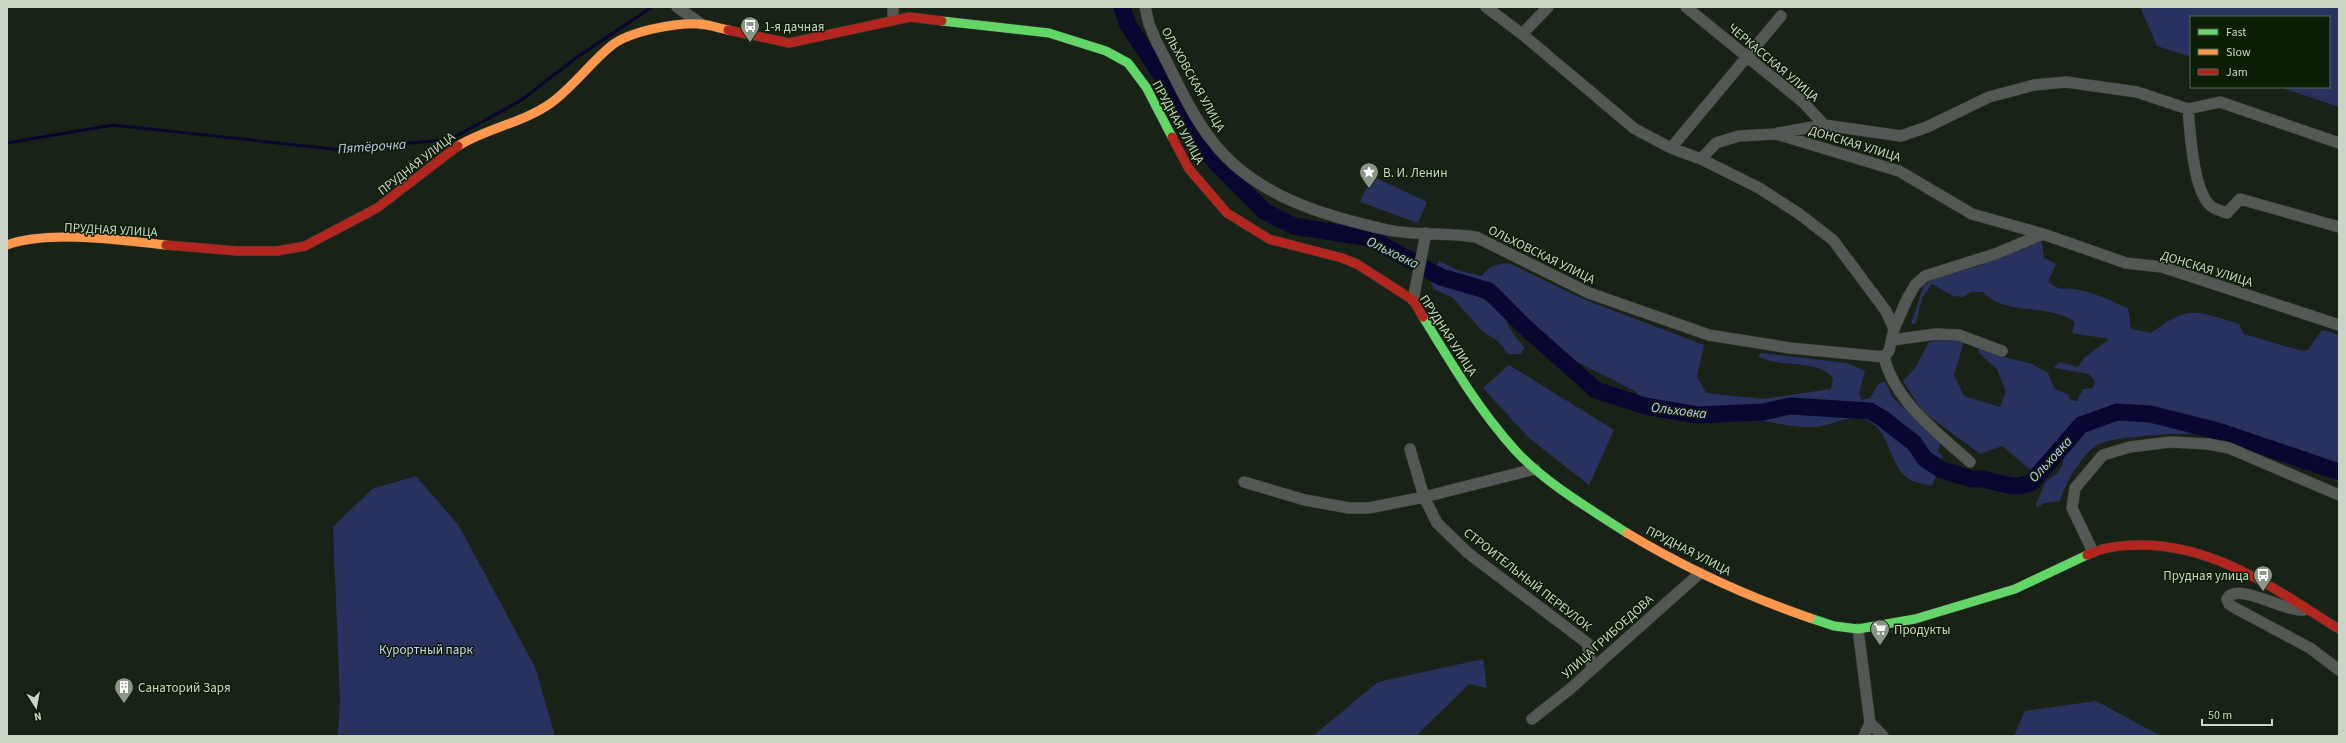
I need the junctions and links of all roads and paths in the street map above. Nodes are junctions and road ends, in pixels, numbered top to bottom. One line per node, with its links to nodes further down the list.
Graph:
1 (677, 7): 9 (street)
2 (893, 7): 8 (street)
3 (1145, 7): 19 (street, ОЛЬХОВСКАЯ УЛИЦА)
4 (1486, 7): 10 (street)
5 (1548, 7): 10 (street)
6 (1686, 7): 11 (street, ЧЕРКАССКАЯ УЛИЦА)
7 (1781, 16): 11 (street)
8 (893, 19): 9 (street, ПРУДНАЯ УЛИЦА); 22 (street, ПРУДНАЯ УЛИЦА)
9 (701, 24): 21 (street, ПРУДНАЯ УЛИЦА)
10 (1522, 34): 16 (street)
11 (1747, 56): 13 (street, ЧЕРКАССКАЯ УЛИЦА); 16 (street)
12 (2188, 109): 13 (street); 15 (street); 18 (street)
13 (1824, 125): 14 (street)
14 (1776, 134): 17 (street, ДОНСКАЯ УЛИЦА); 20 (street, ДОНСКАЯ УЛИЦА)
15 (2339, 143)
16 (1671, 148): 17 (street)
17 (1701, 159): 24 (street)
18 (2339, 227)
19 (1426, 233): 22 (street); 27 (street, ОЛЬХОВСКАЯ УЛИЦА)
20 (2043, 234): 23 (street, ДОНСКАЯ УЛИЦА); 24 (street)
21 (7, 245)
22 (1413, 300): 30 (street, ПРУДНАЯ УЛИЦА)
23 (2339, 325)
24 (1894, 329): 25 (street)
25 (1892, 340): 26 (street); 27 (street)
26 (2002, 351)
27 (1884, 357): 29 (street)
28 (1410, 449): 33 (street, СТРОИТЕЛЬНЫЙ ПЕРЕУЛОК)
29 (1970, 462)
30 (1535, 469): 33 (street); 35 (street, ПРУДНАЯ УЛИЦА)
31 (1244, 482): 33 (street)
32 (2339, 495): 34 (street)
33 (1424, 497): 39 (street, СТРОИТЕЛЬНЫЙ ПЕРЕУЛОК)
34 (2093, 552): 36 (street, ПРУДНАЯ УЛИЦА); 37 (street, ПРУДНАЯ УЛИЦА)
35 (1700, 573): 37 (street, ПРУДНАЯ УЛИЦА); 39 (street, УЛИЦА ГРИБОЕДОВА)
36 (2309, 608): 38 (street, ПРУДНАЯ УЛИЦА); 40 (street)
37 (1858, 629): 42 (street)
38 (2339, 629)
39 (1592, 668): 41 (street, УЛИЦА ГРИБОЕДОВА)
40 (2339, 670)
41 (1532, 719)
42 (1870, 723): 43 (street); 44 (street)
43 (1864, 736)
44 (1884, 736)

